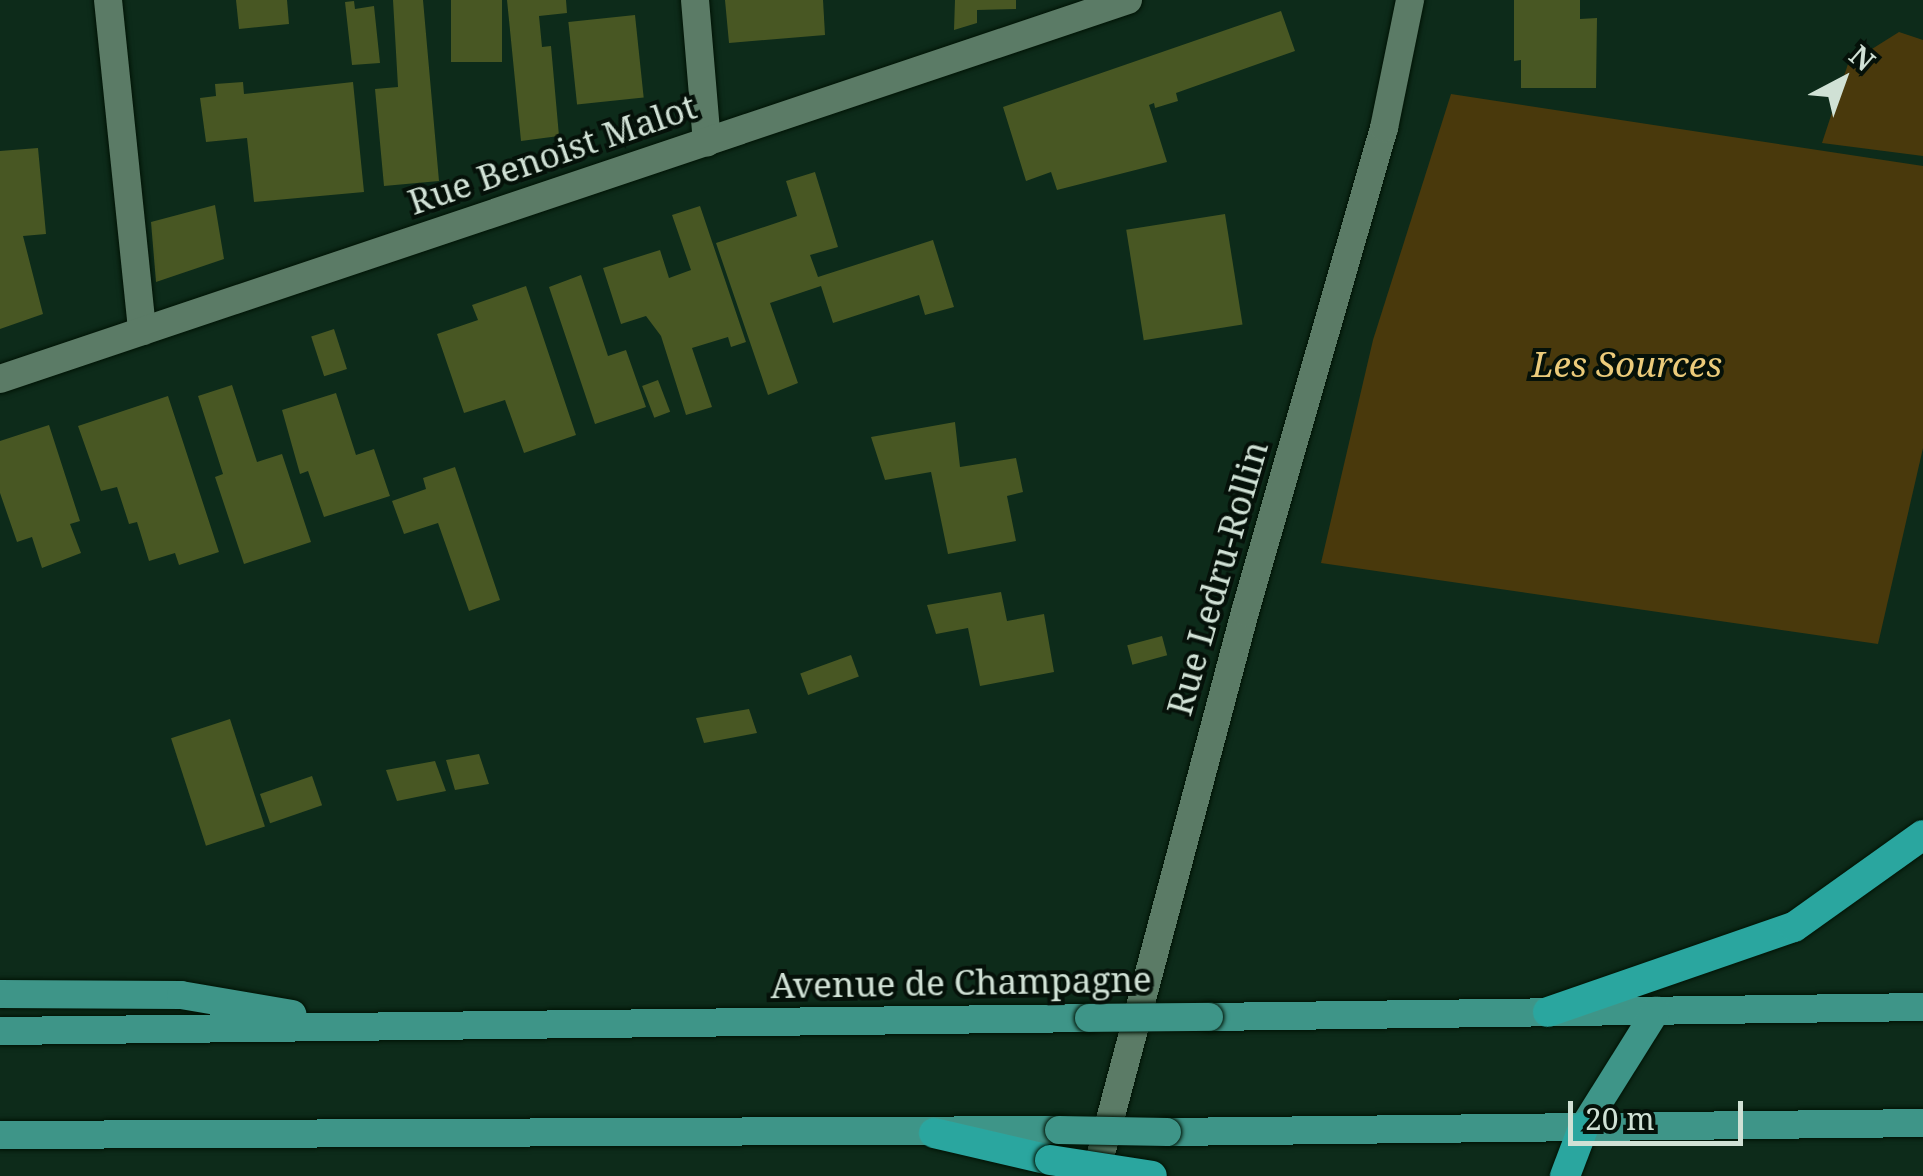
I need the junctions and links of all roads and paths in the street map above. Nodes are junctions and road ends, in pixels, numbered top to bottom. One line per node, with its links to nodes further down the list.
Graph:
1 (108, 0): 6 (street)
2 (696, 0): 5 (street)
3 (1128, 0): 5 (street, Rue Benoist Malot)
4 (1410, 0): 19 (street, Rue Ledru-Rollin)
5 (706, 142): 6 (street, Rue Benoist Malot)
6 (142, 331): 7 (street, Rue Benoist Malot)
7 (0, 379)
8 (1923, 835): 12 (highway)
9 (0, 994): 13 (main road)
10 (1923, 1008): 11 (main road, Avenue de Champagne)
11 (1656, 1011): 12 (main road, Avenue de Champagne); 16 (main road)
12 (1548, 1012): 13 (main road, Avenue de Champagne, bridge)
13 (362, 1026): 14 (main road, Avenue de Champagne)
14 (0, 1030)
15 (1923, 1123): 16 (main road)
16 (1584, 1126): 17 (main road, bridge); 21 (highway)
17 (934, 1133): 18 (main road); 20 (highway, bridge)
18 (0, 1136)
19 (1095, 1176)
20 (1153, 1176)
21 (1565, 1176)

